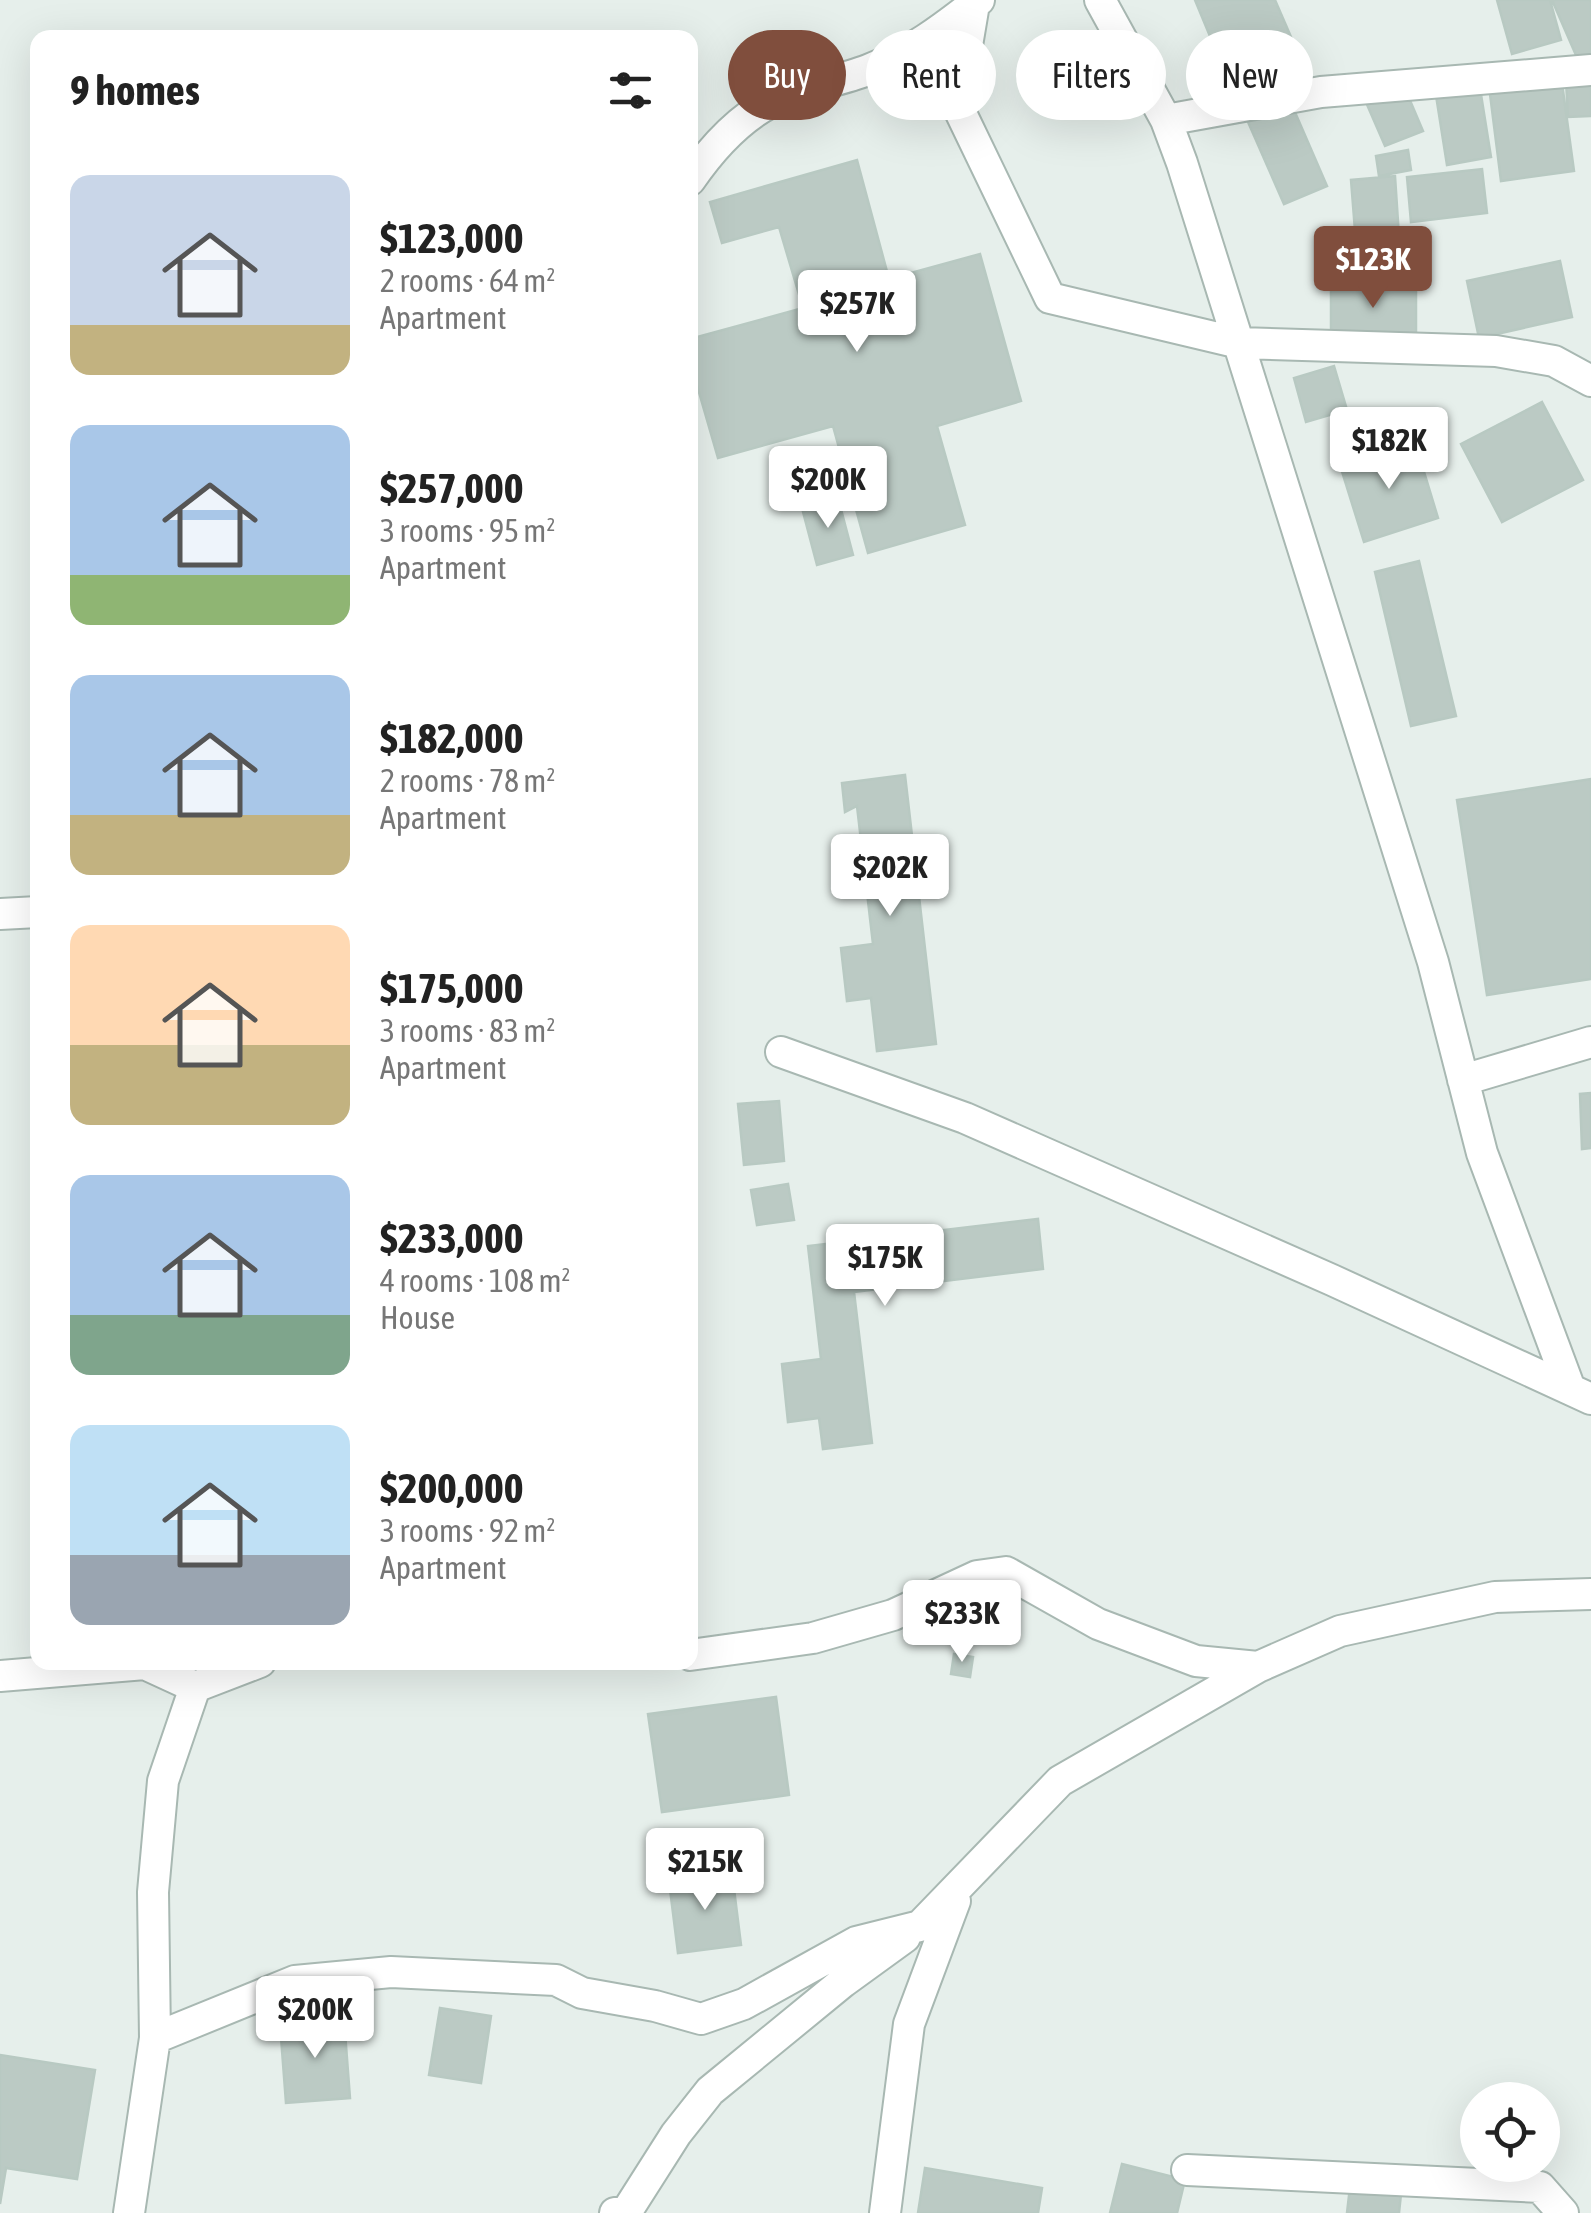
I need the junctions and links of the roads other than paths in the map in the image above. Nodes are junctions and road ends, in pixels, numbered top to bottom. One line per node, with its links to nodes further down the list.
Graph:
1 (1100, 0): 3 (street)
2 (976, 2): 6 (street); 7 (street)
3 (1116, 30)
4 (1591, 70): 5 (street)
5 (1166, 120): 7 (street)
6 (698, 169)
7 (1240, 343): 8 (street); 13 (street)
8 (1591, 381)
9 (30, 912): 10 (street)
10 (0, 914)
11 (1591, 1042): 13 (street)
12 (782, 1052): 14 (street)
13 (1463, 1080): 14 (street)
14 (1581, 1394)
15 (1591, 1594): 17 (street)
16 (698, 1654): 17 (street)
17 (1258, 1668): 23 (street)
18 (72, 1670): 21 (street)
19 (158, 1670): 22 (street)
20 (239, 1670): 22 (street)
21 (0, 1676)
22 (194, 1687): 25 (street)
23 (963, 1882): 24 (street); 29 (street)
24 (920, 1926): 25 (street); 28 (street)
25 (155, 2038): 27 (street)
26 (1187, 2170): 30 (street)
27 (129, 2213)
28 (615, 2213)
29 (885, 2213)
30 (1563, 2213)

